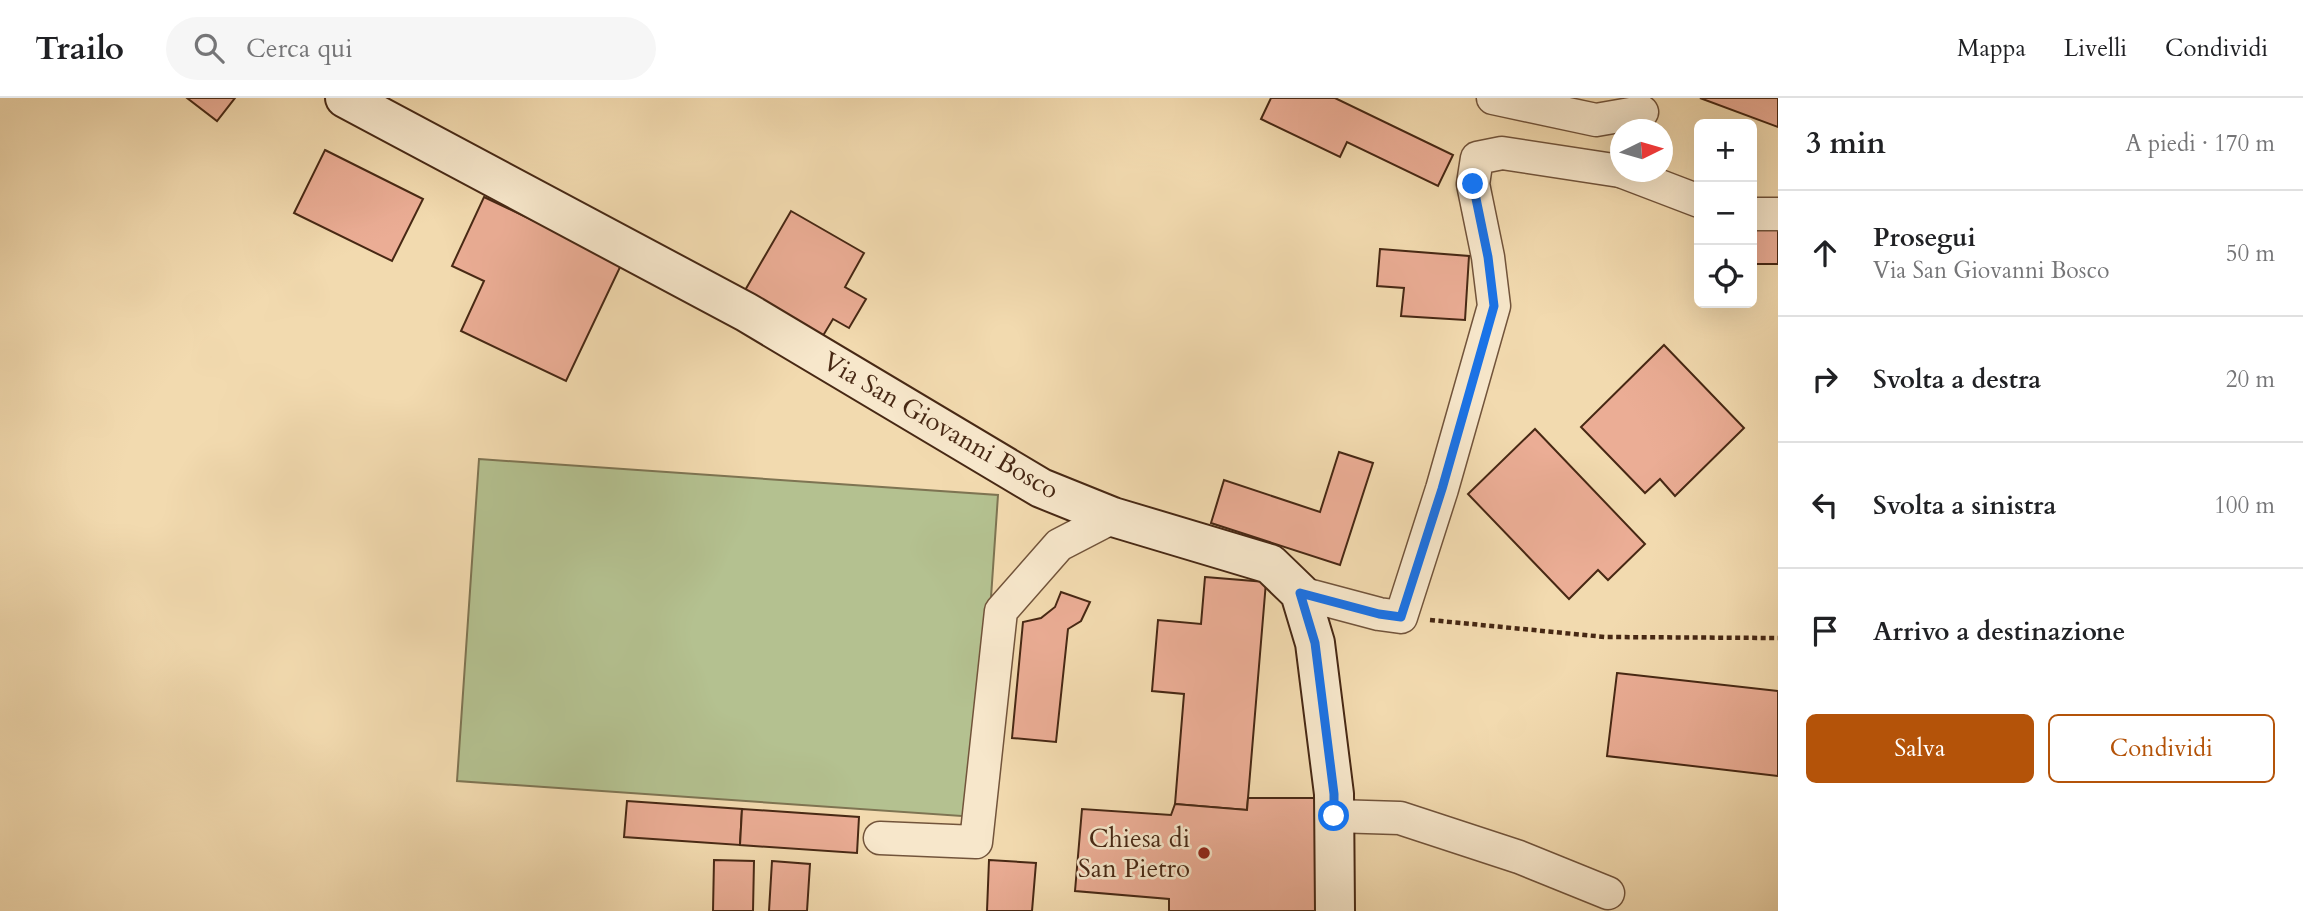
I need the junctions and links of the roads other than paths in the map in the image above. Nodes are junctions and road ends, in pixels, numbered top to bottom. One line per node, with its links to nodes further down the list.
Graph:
1 (345, 98): 9 (street, Via San Giovanni Bosco)
2 (1493, 98): 3 (street)
3 (1642, 112)
4 (1610, 169): 10 (street)
5 (1650, 182): 6 (street)
6 (1694, 199)
7 (1757, 214): 8 (street)
8 (1778, 214)
9 (1113, 517): 10 (street, Via San Giovanni Bosco); 12 (street)
10 (1300, 593): 11 (street, Via San Giovanni Bosco)
11 (1334, 816): 13 (street); 14 (street, Via San Giovanni Bosco)
12 (880, 838)
13 (1608, 893)
14 (1335, 911)

